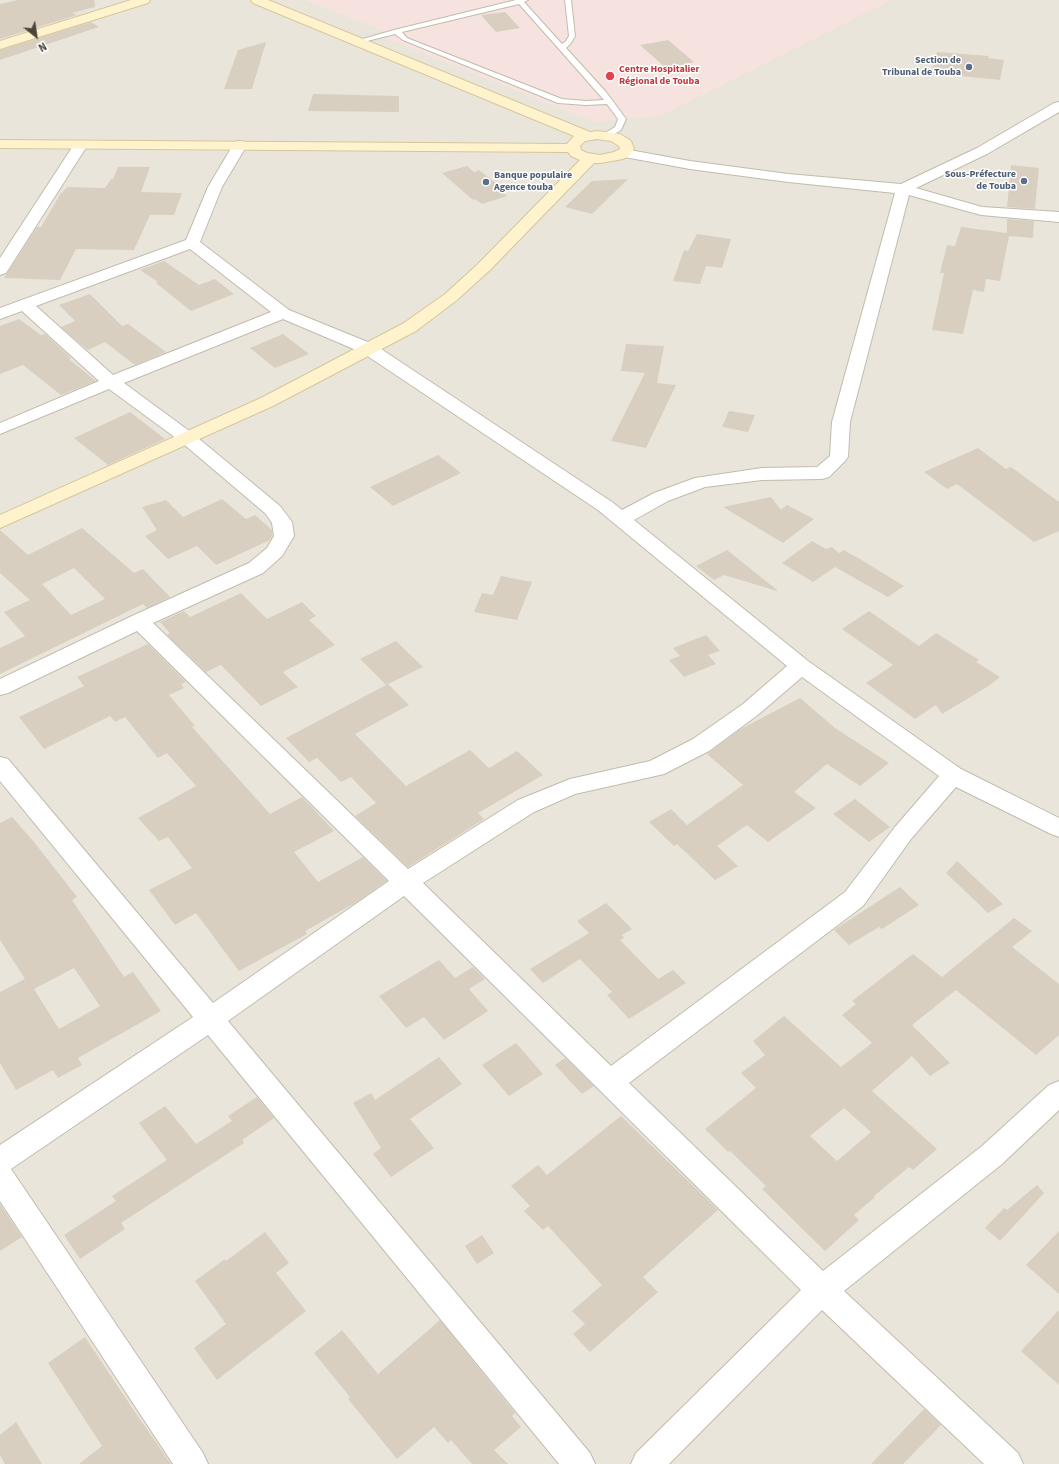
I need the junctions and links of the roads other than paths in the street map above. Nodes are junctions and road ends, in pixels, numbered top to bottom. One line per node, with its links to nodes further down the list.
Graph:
1 (144, 0): 7 (main road)
2 (257, 0): 6 (main road)
3 (521, 0): 5 (lane); 8 (lane)
4 (568, 0): 8 (lane)
5 (396, 31): 6 (lane); 9 (lane)
6 (359, 41): 12 (main road)
7 (0, 45)
8 (561, 48): 9 (lane)
9 (609, 102): 11 (lane)
10 (1059, 106): 19 (street)
11 (606, 135): 12 (main road); 17 (main road)
12 (587, 136): 16 (main road)
13 (0, 144): 15 (main road)
14 (240, 145): 15 (main road); 16 (main road); 21 (street)
15 (80, 146): 22 (street)
16 (573, 148): 18 (main road)
17 (624, 153): 18 (main road); 19 (street)
18 (590, 158): 26 (main road)
19 (903, 189): 20 (street); 30 (street)
20 (1059, 217)
21 (192, 243): 23 (street); 24 (street)
22 (0, 270)
23 (25, 305): 25 (street); 27 (street)
24 (283, 313): 26 (street); 27 (street)
25 (0, 314)
26 (369, 349): 29 (main road); 30 (street)
27 (111, 382): 28 (street); 29 (street)
28 (0, 429)
29 (186, 437): 31 (main road); 32 (street)
30 (621, 518): 33 (street)
31 (0, 522)
32 (139, 621): 34 (street); 38 (street)
33 (801, 666): 36 (street); 38 (street)
34 (0, 688)
35 (0, 765): 39 (street)
36 (953, 775): 37 (street); 40 (street)
37 (1059, 828)
38 (406, 882): 39 (street); 40 (street)
39 (210, 1019): 42 (street); 46 (street)
40 (610, 1082): 44 (street)
41 (1059, 1093): 44 (street)
42 (0, 1161)
43 (0, 1177): 45 (street)
44 (822, 1290): 47 (street); 48 (street)
45 (192, 1464)
46 (579, 1464)
47 (647, 1464)
48 (1007, 1464)

